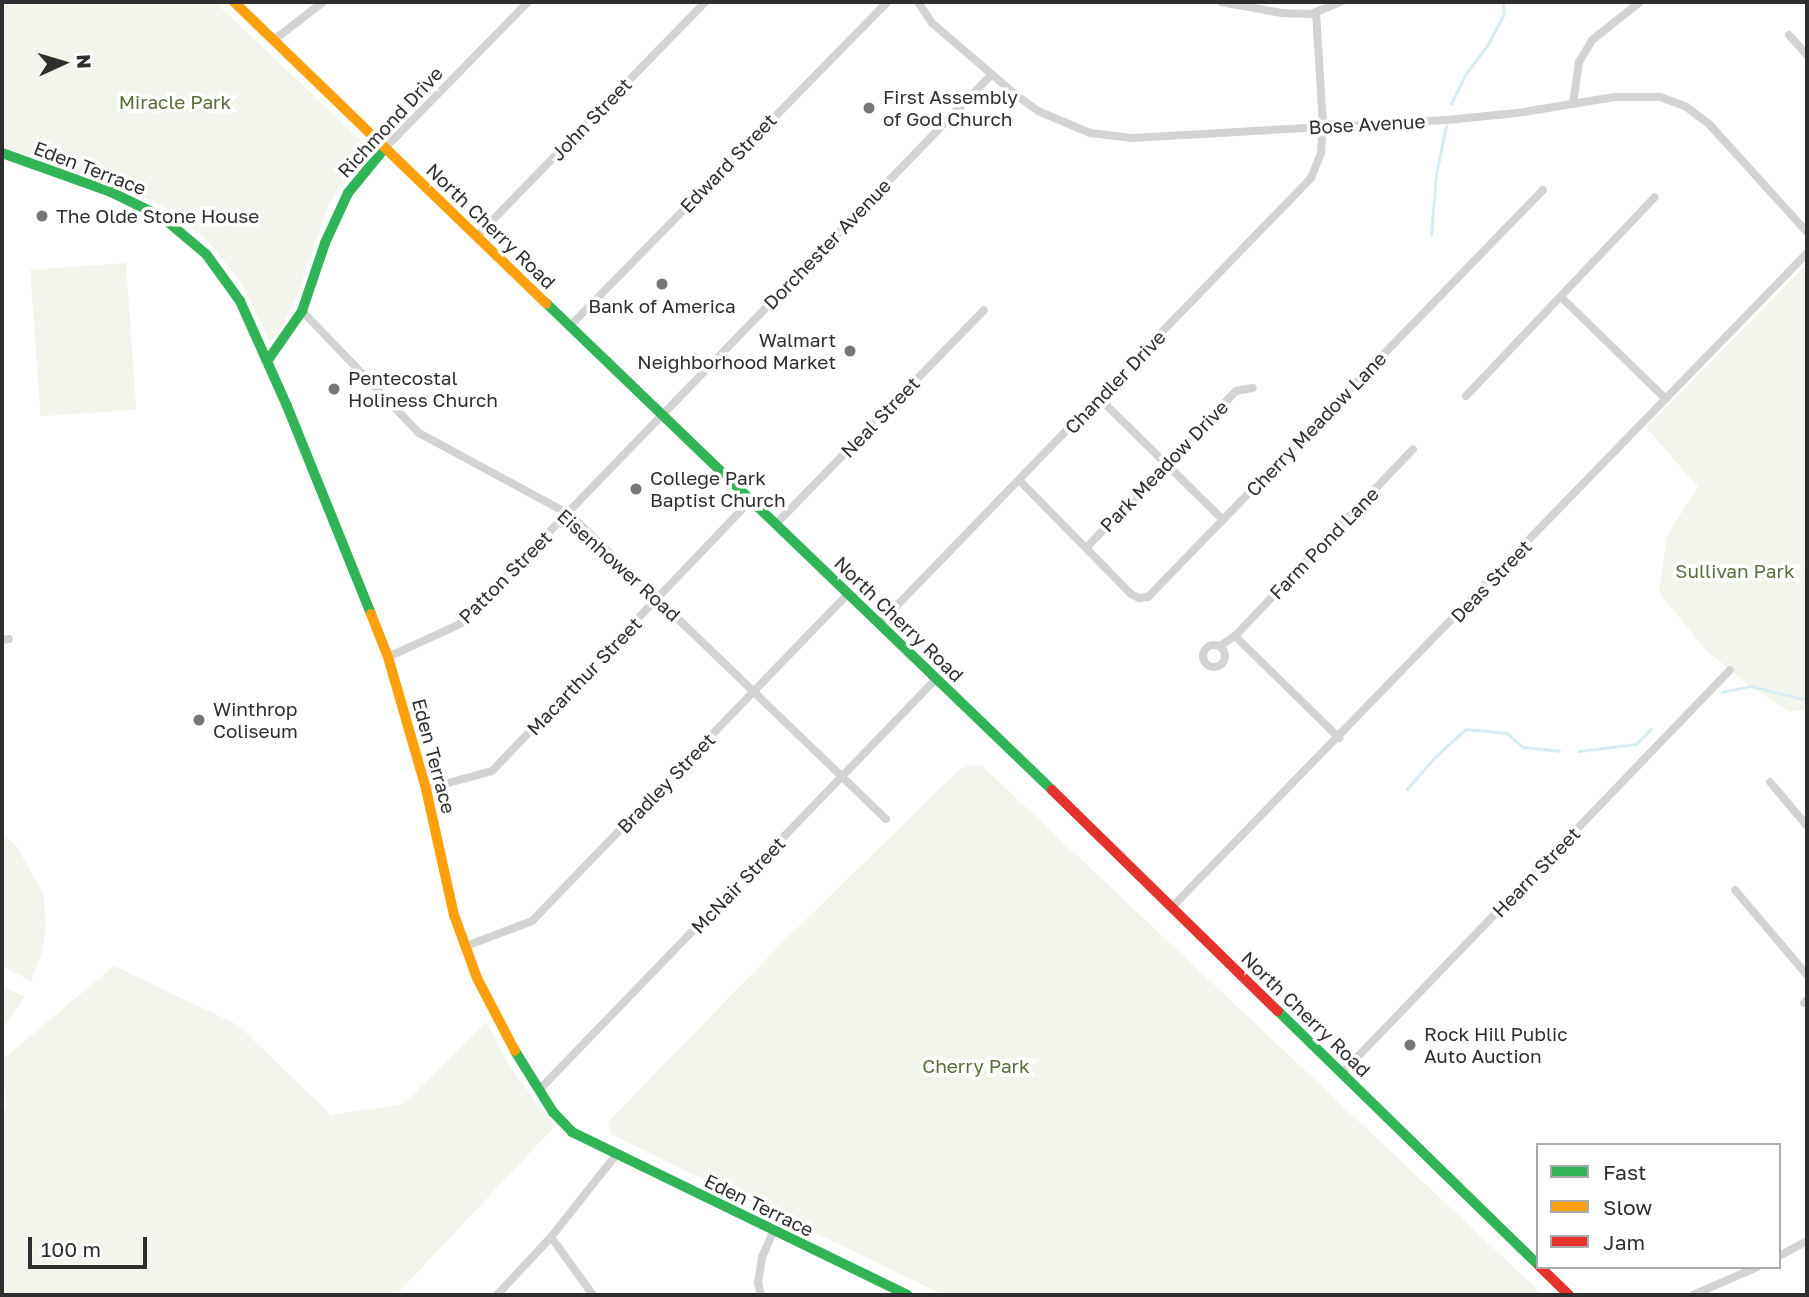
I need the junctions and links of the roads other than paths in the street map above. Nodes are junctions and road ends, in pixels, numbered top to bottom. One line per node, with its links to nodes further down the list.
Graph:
1 (234, 2): 12 (main road, North Cherry Road)
2 (323, 2): 12 (street)
3 (528, 2): 17 (street, Richmond Drive)
4 (705, 2): 22 (street, John Street)
5 (887, 2): 27 (street, Edward Street)
6 (918, 2): 14 (street, Bose Avenue)
7 (1221, 2): 10 (street)
8 (1341, 2): 10 (street)
9 (1640, 2): 15 (street)
10 (1316, 13): 16 (street, Chandler Drive)
11 (1788, 35): 13 (street)
12 (274, 40): 17 (main road, North Cherry Road)
13 (1807, 55)
14 (991, 75): 16 (street, Bose Avenue); 33 (street, Dorchester Avenue)
15 (1573, 104): 16 (street, Bose Avenue); 21 (street, Bose Avenue)
16 (1323, 126): 31 (street, Chandler Drive)
17 (385, 148): 22 (main road, North Cherry Road); 25 (main road, Richmond Drive)
18 (2, 153): 28 (main road, Eden Terrace)
19 (1543, 190): 39 (street, Cherry Meadow Lane)
20 (1655, 197): 24 (street)
21 (1807, 232)
22 (477, 236): 27 (main road, North Cherry Road)
23 (1807, 253): 32 (street, Deas Street)
24 (1561, 298): 30 (street); 32 (street)
25 (303, 310): 28 (main road, Richmond Drive); 38 (street, Eisenhower Road)
26 (985, 310): 40 (street, Neal Street)
27 (570, 326): 33 (main road, North Cherry Road)
28 (268, 360): 47 (main road, Eden Terrace)
29 (1253, 388): 35 (street, Park Meadow Drive)
30 (1466, 396)
31 (1099, 398): 35 (street); 36 (street, Chandler Drive)
32 (1666, 398): 51 (street, Deas Street)
33 (664, 415): 37 (main road, North Cherry Road); 38 (street, Patton Street)
34 (1413, 449): 45 (street, Farm Pond Lane)
35 (1164, 463): 39 (street); 41 (street, Park Meadow Drive)
36 (1020, 481): 41 (street, Park Meadow Drive); 44 (street, Chandler Drive)
37 (751, 500): 40 (main road, North Cherry Road); 43 (street, Macarthur Street)
38 (569, 514): 43 (street, Eisenhower Road); 47 (street, Patton Street)
39 (1223, 520): 41 (street, Cherry Meadow Lane)
40 (776, 524): 42 (main road, North Cherry Road)
41 (1087, 547)
42 (848, 594): 44 (main road, North Cherry Road); 50 (street, Bradley Street)
43 (658, 599): 50 (street, Eisenhower Road); 54 (street, Macarthur Street)
44 (879, 624): 49 (main road, North Cherry Road)
45 (1236, 636): 46 (street, Farm Pond Lane); 51 (street)
46 (1220, 646)
47 (388, 657): 54 (main road, Eden Terrace)
48 (1730, 670): 61 (street, Hearn Street)
49 (936, 679): 52 (street, McNair Street); 58 (main road, North Cherry Road)
50 (755, 691): 52 (street, Eisenhower Road); 59 (street, Bradley Street)
51 (1339, 738): 58 (street, Deas Street)
52 (842, 776): 55 (street, Eisenhower Road); 62 (street, McNair Street)
53 (1770, 782): 56 (street)
54 (426, 789): 59 (main road, Eden Terrace)
55 (886, 819)
56 (1807, 826)
57 (1735, 890): 60 (street)
58 (1172, 907): 61 (main road, North Cherry Road)
59 (466, 946): 62 (main road, Eden Terrace)
60 (1807, 975)
61 (1342, 1073): 68 (main road, North Cherry Road)
62 (539, 1090): 63 (main road, Eden Terrace)
63 (617, 1155): 64 (main road, Eden Terrace); 65 (street)
64 (773, 1232): 73 (street); 74 (main road, Eden Terrace)
65 (551, 1237): 71 (street); 72 (street)
66 (1807, 1241): 67 (street)
67 (1781, 1255)
68 (1536, 1263)
69 (1542, 1269): 75 (main road, North Cherry Road)
70 (1752, 1269): 76 (street)
71 (497, 1295)
72 (593, 1295)
73 (761, 1295)
74 (907, 1295)
75 (1569, 1295)
76 (1693, 1295)

